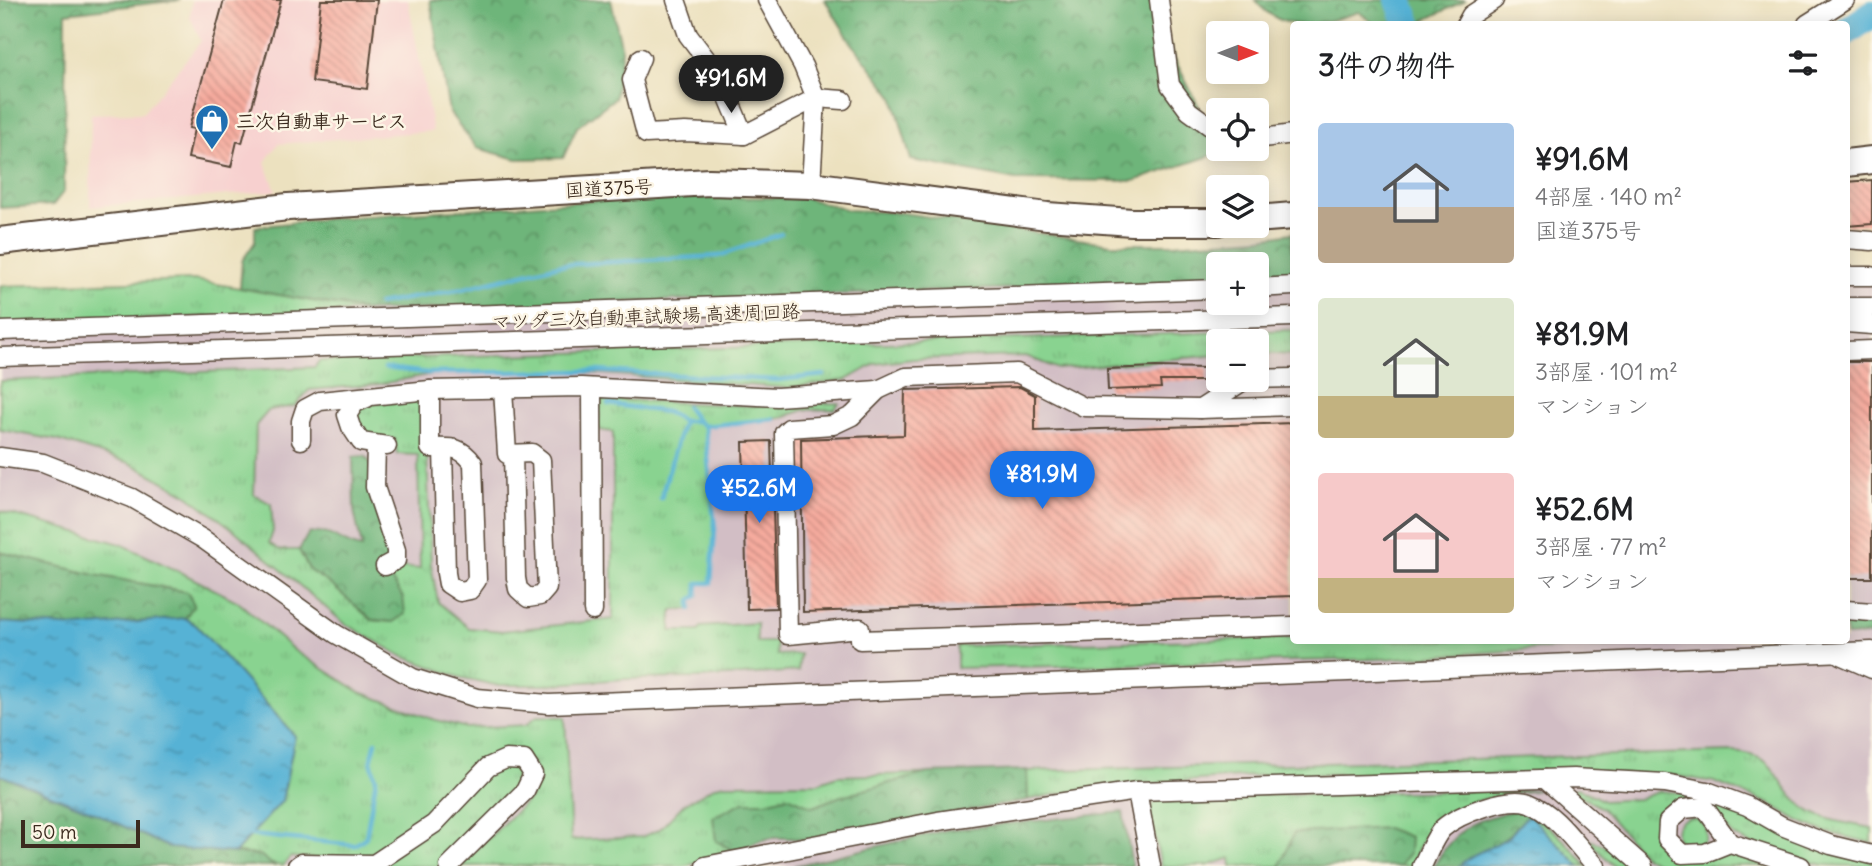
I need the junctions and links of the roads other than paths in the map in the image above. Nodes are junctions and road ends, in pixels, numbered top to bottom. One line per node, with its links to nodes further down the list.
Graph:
1 (676, 0): 13 (street)
2 (767, 0): 9 (street)
3 (1158, 0): 11 (street)
4 (1494, 0): 6 (street)
5 (1845, 0): 7 (street)
6 (1468, 21)
7 (1812, 21)
8 (641, 58): 13 (street)
9 (816, 97): 10 (street); 13 (street); 17 (street)
10 (842, 100)
11 (1206, 123)
12 (1290, 134): 14 (street)
13 (744, 135)
14 (1269, 137)
15 (1872, 160): 16 (highway)
16 (1850, 163)
17 (811, 185): 20 (highway, 国道375号); 22 (highway, 国道375号)
18 (1290, 216): 19 (highway)
19 (1269, 218)
20 (1206, 222)
21 (1850, 239): 23 (street)
22 (0, 241)
23 (1872, 241)
24 (1850, 276): 25 (street)
25 (1872, 276)
26 (1290, 286): 27 (street)
27 (1269, 287)
28 (1206, 289): 34 (street)
29 (1850, 307): 30 (street)
30 (1872, 307)
31 (1290, 317): 37 (street, マツダ三次自動車試験場 高速周回路)
32 (1850, 323): 33 (street)
33 (1872, 325)
34 (0, 331)
35 (1872, 350): 36 (street)
36 (1850, 351)
37 (0, 357)
38 (1290, 378): 39 (street)
39 (1269, 379)
40 (592, 388): 41 (street); 43 (street); 54 (street)
41 (503, 389): 42 (street); 50 (street)
42 (430, 390): 45 (street); 49 (street)
43 (878, 390): 47 (street); 56 (street)
44 (1226, 392): 47 (street)
45 (374, 396): 48 (street); 52 (street)
46 (1290, 406): 47 (street)
47 (1200, 409)
48 (301, 440)
49 (443, 448): 49 (street)
50 (513, 454): 50 (street)
51 (0, 457): 58 (street)
52 (385, 566)
53 (1850, 610): 55 (street)
54 (593, 611)
55 (1872, 612)
56 (1290, 626)
57 (1872, 650): 58 (street)
58 (1835, 652): 59 (street)
59 (1872, 669)
60 (1545, 779): 61 (street); 63 (street); 71 (street)
61 (1137, 790): 67 (street); 68 (street)
62 (1730, 843): 72 (street)
63 (1872, 855)
64 (357, 865): 65 (street); 66 (street)
65 (297, 866)
66 (449, 866)
67 (705, 866)
68 (1151, 866)
69 (1422, 866): 70 (street)
70 (1596, 866)
71 (1643, 866)
72 (1801, 866)

